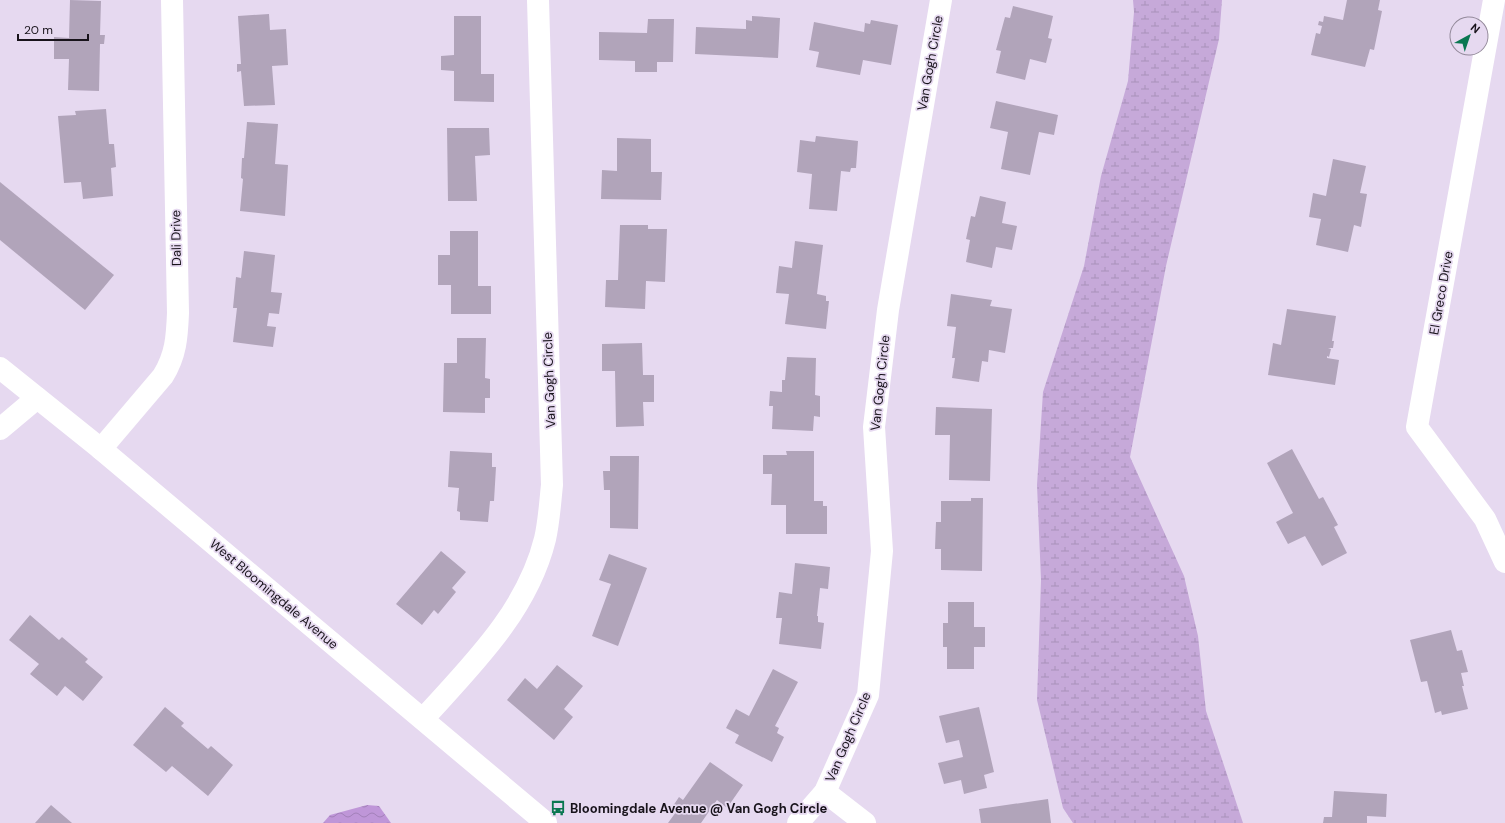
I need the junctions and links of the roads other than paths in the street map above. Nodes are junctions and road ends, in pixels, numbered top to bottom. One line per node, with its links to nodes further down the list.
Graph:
1 (172, 0): 8 (street, Dali Drive)
2 (538, 0): 10 (street, Van Gogh Circle)
3 (941, 0): 11 (street, Van Gogh Circle)
4 (1494, 0): 9 (street, El Greco Drive)
5 (0, 368): 6 (street, West Bloomingdale Avenue)
6 (37, 398): 7 (street); 8 (street, West Bloomingdale Avenue)
7 (0, 429)
8 (100, 449): 10 (street, West Bloomingdale Avenue)
9 (1505, 562)
10 (423, 719): 12 (street, West Bloomingdale Avenue)
11 (825, 792): 13 (street, Van Gogh Circle); 14 (street)
12 (546, 823)
13 (798, 823)
14 (865, 823)

